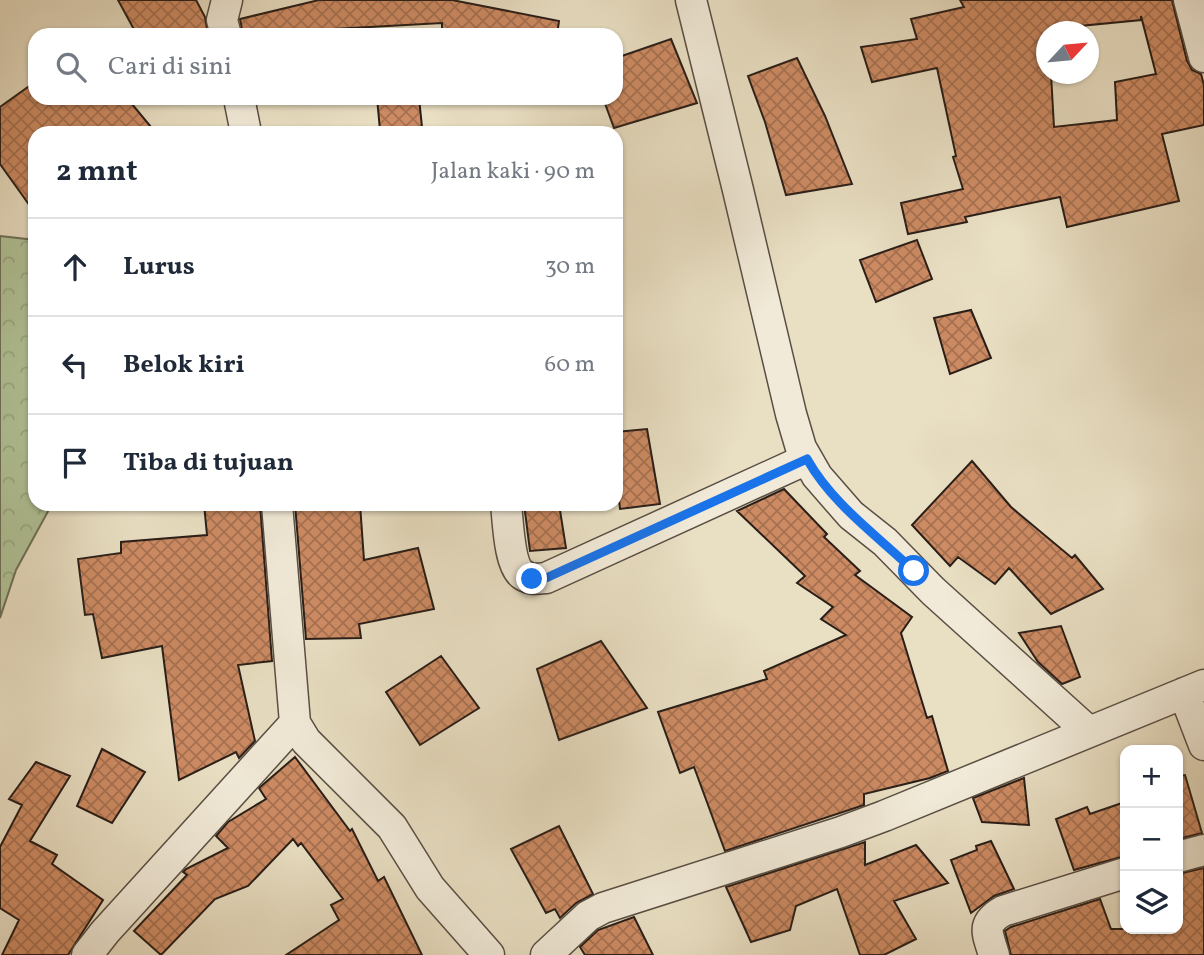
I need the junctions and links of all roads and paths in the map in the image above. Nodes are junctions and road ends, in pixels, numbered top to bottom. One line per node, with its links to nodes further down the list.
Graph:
1 (227, 0): 4 (street)
2 (691, 0): 8 (street)
3 (1189, 0): 5 (street)
4 (224, 28)
5 (1204, 57)
6 (240, 105): 7 (street)
7 (245, 126)
8 (807, 459): 10 (street); 13 (street)
9 (278, 511): 12 (street)
10 (507, 511)
11 (1194, 689): 13 (street); 14 (street)
12 (295, 723): 18 (street); 19 (street)
13 (1089, 732): 20 (street)
14 (1204, 745)
15 (1204, 850): 16 (street)
16 (1183, 856)
17 (1120, 875): 21 (street)
18 (87, 955)
19 (489, 955)
20 (546, 955)
21 (994, 955)

